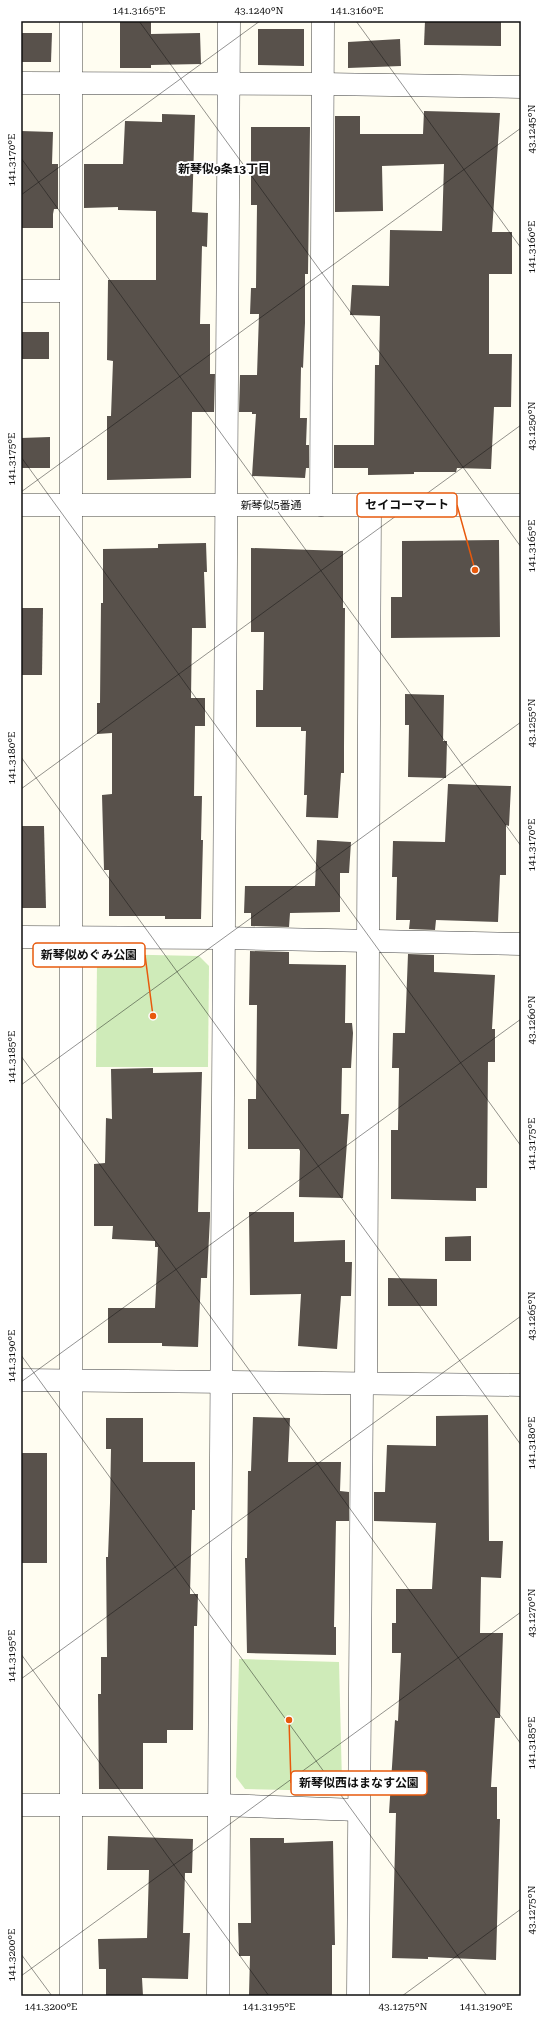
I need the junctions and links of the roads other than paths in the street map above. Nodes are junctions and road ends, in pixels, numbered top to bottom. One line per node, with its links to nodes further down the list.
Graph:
1 (71, 21): 5 (street)
2 (229, 21): 6 (street)
3 (323, 21): 7 (street)
4 (21, 83): 5 (street)
5 (71, 83): 6 (street); 10 (street)
6 (228, 83): 7 (street); 13 (street)
7 (322, 84): 8 (street); 14 (street)
8 (521, 87)
9 (21, 291): 10 (street)
10 (70, 291): 12 (street)
11 (21, 505): 12 (street, 新琴似5番通)
12 (71, 505): 13 (street, 新琴似5番通); 17 (street)
13 (226, 505): 14 (street, 新琴似5番通); 19 (street)
14 (321, 505): 15 (street, 新琴似5番通)
15 (370, 505): 16 (street, 新琴似5番通); 20 (street)
16 (521, 505)
17 (71, 937): 18 (street); 19 (street); 23 (street)
18 (21, 938)
19 (223, 938): 20 (street); 24 (street)
20 (368, 940): 21 (street); 25 (street)
21 (521, 944)
22 (21, 1380): 23 (street)
23 (70, 1380): 24 (street); 28 (street)
24 (220, 1382): 25 (street); 29 (street)
25 (364, 1384): 26 (street); 30 (street)
26 (521, 1385)
27 (21, 1805): 28 (street)
28 (71, 1805): 29 (street); 31 (street)
29 (219, 1805): 30 (street); 32 (street)
30 (358, 1810): 33 (street)
31 (71, 1996)
32 (218, 1996)
33 (358, 1996)

